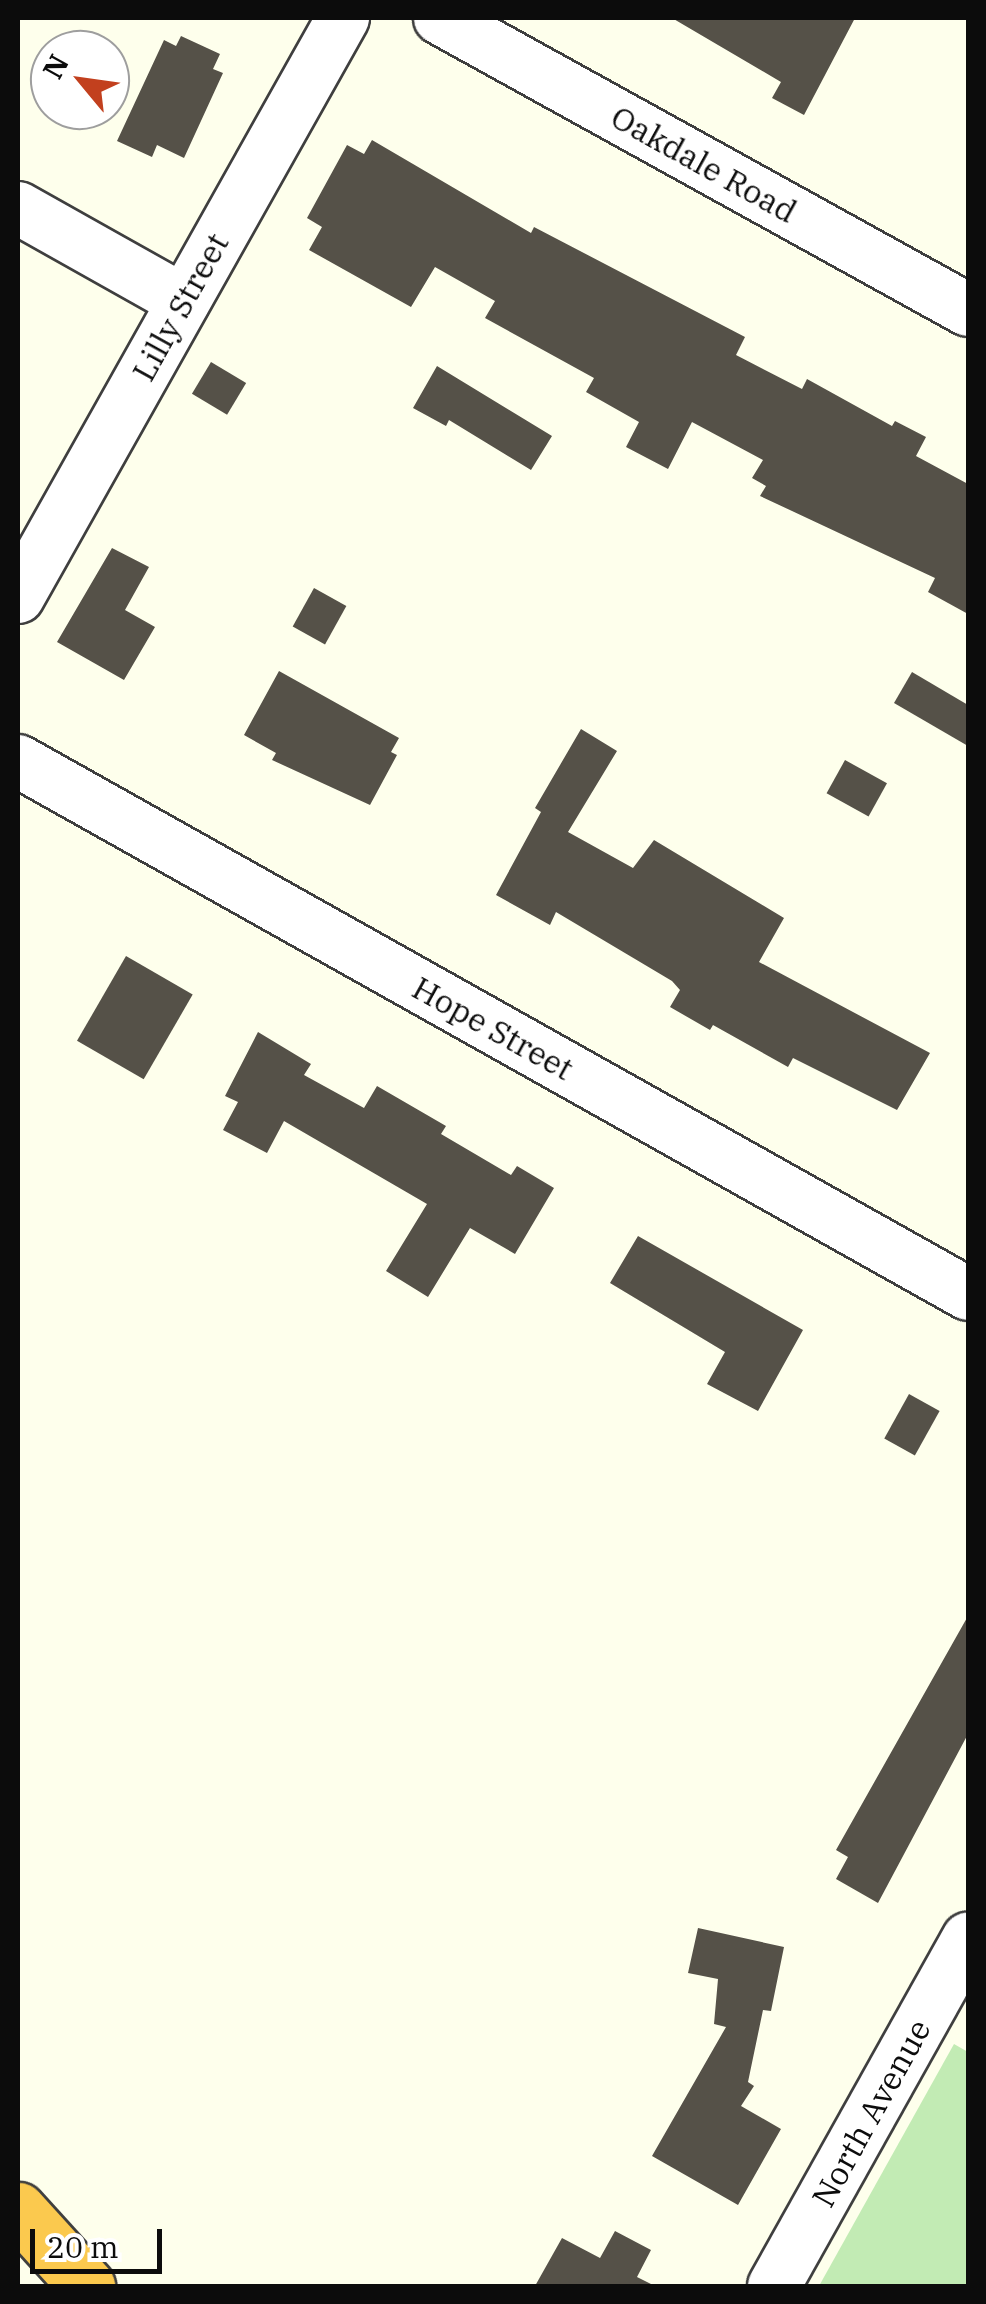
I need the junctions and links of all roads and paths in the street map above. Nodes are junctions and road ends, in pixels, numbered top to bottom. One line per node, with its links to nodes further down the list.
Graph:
1 (343, 18): 4 (street, Lilly Street)
2 (440, 18): 5 (street, Oakdale Road)
3 (18, 208): 4 (street)
4 (184, 301): 6 (street, Lilly Street)
5 (968, 310)
6 (18, 597)
7 (18, 761): 8 (street, Hope Street)
8 (968, 1294)
9 (968, 1940): 12 (street, North Avenue)
10 (18, 2210): 11 (highway)
11 (87, 2286)
12 (774, 2286)

